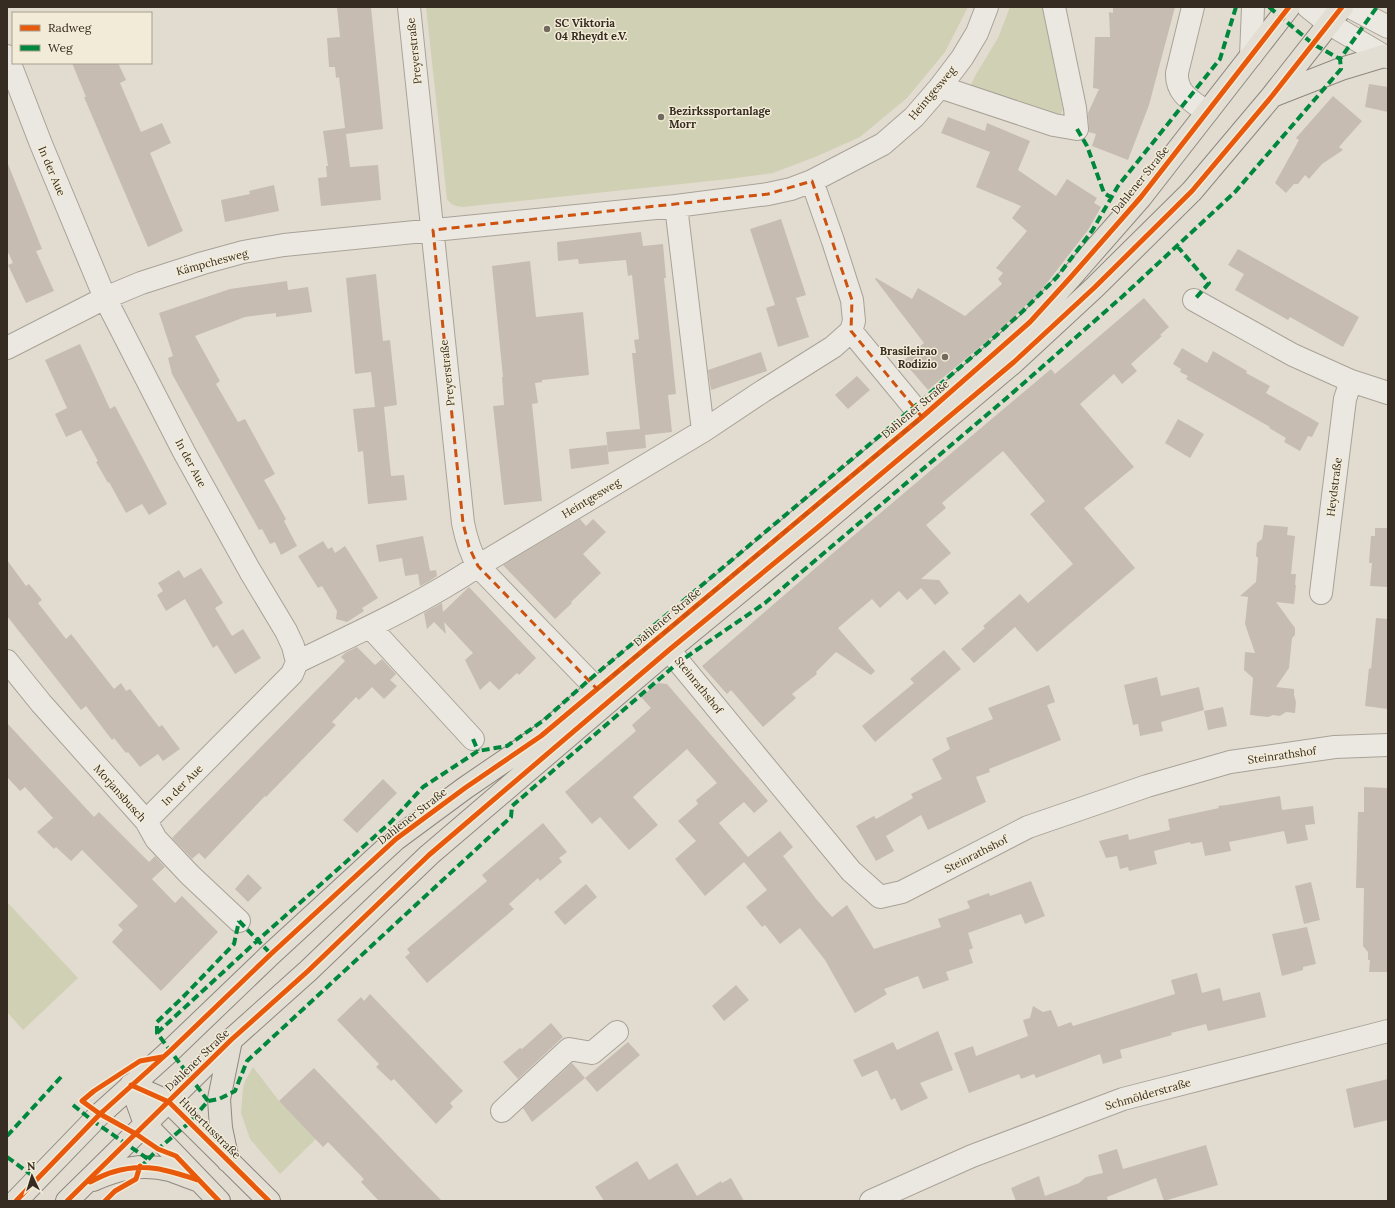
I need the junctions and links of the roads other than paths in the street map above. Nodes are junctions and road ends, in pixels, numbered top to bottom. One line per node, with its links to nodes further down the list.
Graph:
1 (409, 7): 19 (street, Preyerstraße)
2 (987, 7): 14 (street, Heintgesweg)
3 (1054, 7): 14 (street)
4 (1193, 7): 16 (street)
5 (1253, 7): 12 (street)
6 (1289, 7): 12 (main road, Dahlener Straße)
7 (1308, 7): 9 (street)
8 (1350, 7): 10 (street)
9 (1335, 15): 13 (street); 15 (main road, Dahlener Straße)
10 (1388, 27)
11 (7, 56): 20 (street, In der Aue)
12 (1251, 56): 16 (main road, Dahlener Straße)
13 (1386, 57): 15 (main road)
14 (940, 87): 17 (street, Heintgesweg)
15 (1272, 96): 31 (main road, Dahlener Straße)
16 (1207, 112): 26 (main road, Dahlener Straße)
17 (812, 181): 18 (street, Heintgesweg); 22 (street)
18 (676, 206): 19 (street, Heintgesweg); 27 (street)
19 (433, 230): 20 (street, Kämpchesweg); 28 (street, Preyerstraße)
20 (106, 298): 23 (street, Kämpchesweg); 33 (street, In der Aue)
21 (1194, 300): 24 (street)
22 (851, 331): 26 (street); 27 (street, Heintgesweg)
23 (7, 348)
24 (1351, 381): 25 (street); 29 (street, Heydstraße)
25 (1388, 393)
26 (922, 417): 34 (main road, Dahlener Straße)
27 (703, 431): 28 (street, Heintgesweg)
28 (478, 566): 30 (street, Heintgesweg); 34 (street, Preyerstraße)
29 (1321, 593)
30 (370, 627): 33 (street, Heintgesweg); 35 (street)
31 (669, 650): 36 (street, Steinrathshof); 41 (main road, Dahlener Straße)
32 (7, 661): 37 (street, Morjansbusch)
33 (298, 662): 37 (street, In der Aue)
34 (596, 689): 42 (main road, Dahlener Straße)
35 (473, 739)
36 (1388, 745)
37 (146, 821): 38 (street, Morjansbusch)
38 (239, 921)
39 (1388, 1031): 53 (street, Schmölderstraße)
40 (616, 1032): 44 (street)
41 (231, 1040): 43 (main road, Dahlener Straße); 46 (main road)
42 (131, 1085): 43 (main road, Hubertusstraße); 45 (main road); 49 (main road, Dahlener Straße)
43 (169, 1102): 45 (main road, Dahlener Straße); 46 (main road, Hubertusstraße)
44 (502, 1111)
45 (145, 1124): 47 (main road); 48 (main road, Dahlener Straße)
46 (228, 1161): 52 (main road, Hubertusstraße)
47 (200, 1181): 48 (main road); 51 (main road)
48 (84, 1185): 50 (main road, Dahlener Straße)
49 (16, 1201)
50 (68, 1201)
51 (219, 1201)
52 (269, 1201)
53 (871, 1201)

